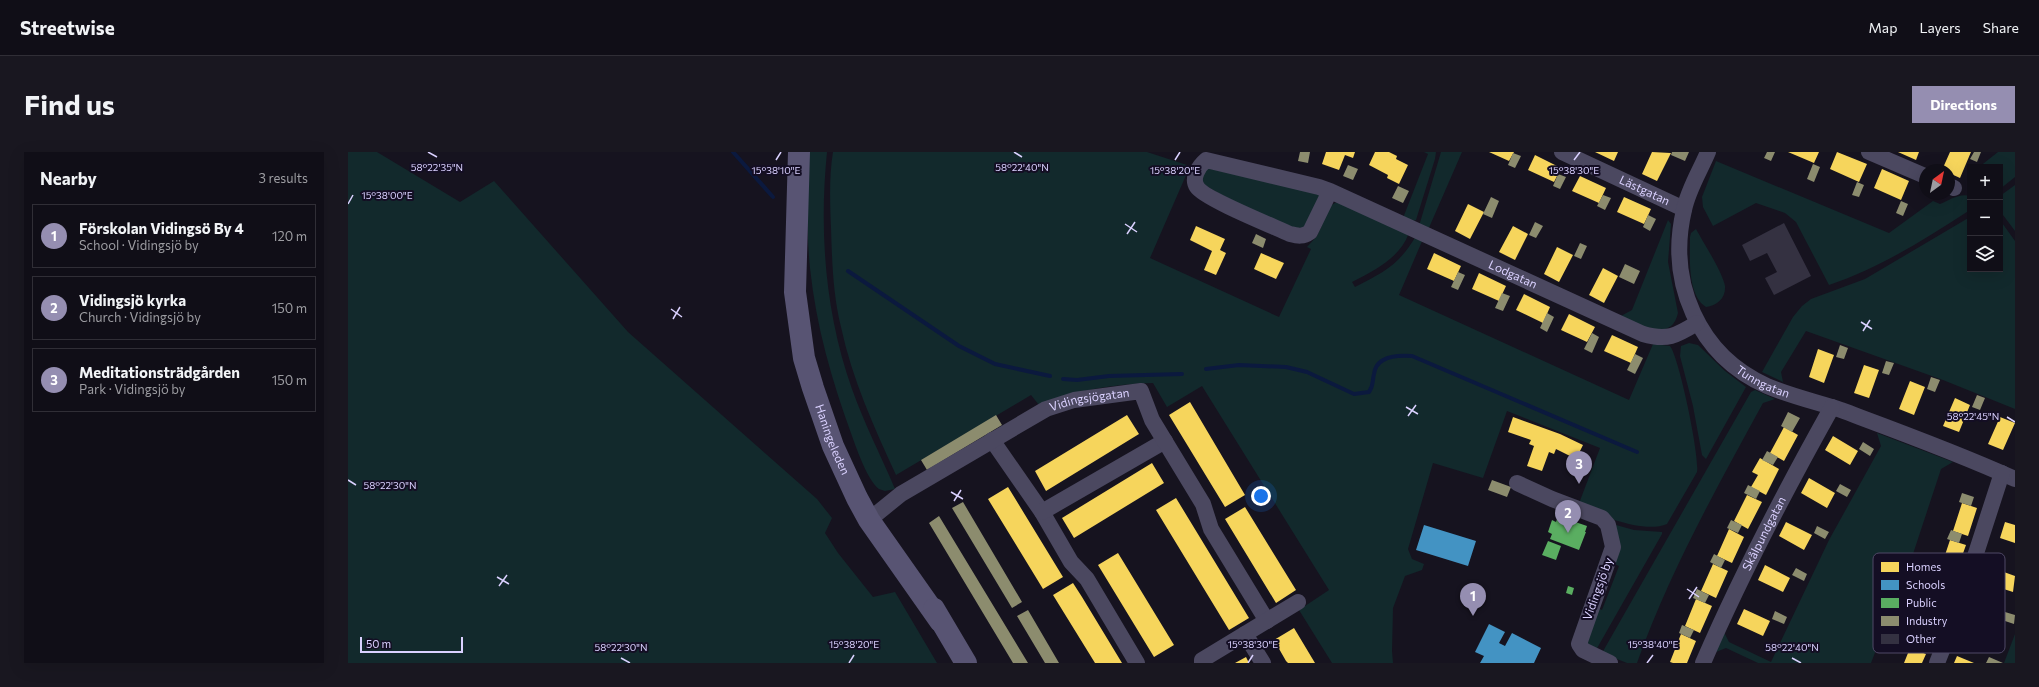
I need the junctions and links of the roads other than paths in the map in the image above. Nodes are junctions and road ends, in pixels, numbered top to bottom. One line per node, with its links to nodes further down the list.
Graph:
1 (799, 152): 15 (main road, Haningeleden)
2 (1562, 152): 7 (street, Lästgatan)
3 (1708, 152): 7 (street, Tunngatan)
4 (1869, 152): 5 (street)
5 (1919, 173)
6 (1330, 191): 6 (street, Lodgatan); 8 (street, Lodgatan)
7 (1684, 209): 8 (street, Tunngatan)
8 (1697, 323): 9 (street, Tunngatan)
9 (1832, 407): 12 (street, Tunngatan); 26 (street, Skålpundgatan)
10 (992, 440): 11 (street, Vidingsjögatan); 14 (street); 15 (street, Vidingsjögatan)
11 (1165, 442): 14 (street); 18 (street, Vidingsjögatan)
12 (2009, 476): 16 (street)
13 (1517, 483): 25 (street, Vidingsjö by)
14 (1042, 512): 23 (street)
15 (874, 515): 22 (main road, Haningeleden)
16 (1980, 553)
17 (1298, 602): 18 (street)
18 (1266, 621): 19 (street)
19 (1245, 634): 21 (street); 24 (street)
20 (1941, 653): 27 (street)
21 (1200, 662)
22 (966, 663)
23 (1137, 663)
24 (1263, 663)
25 (1610, 663)
26 (1703, 663)
27 (1937, 663)

